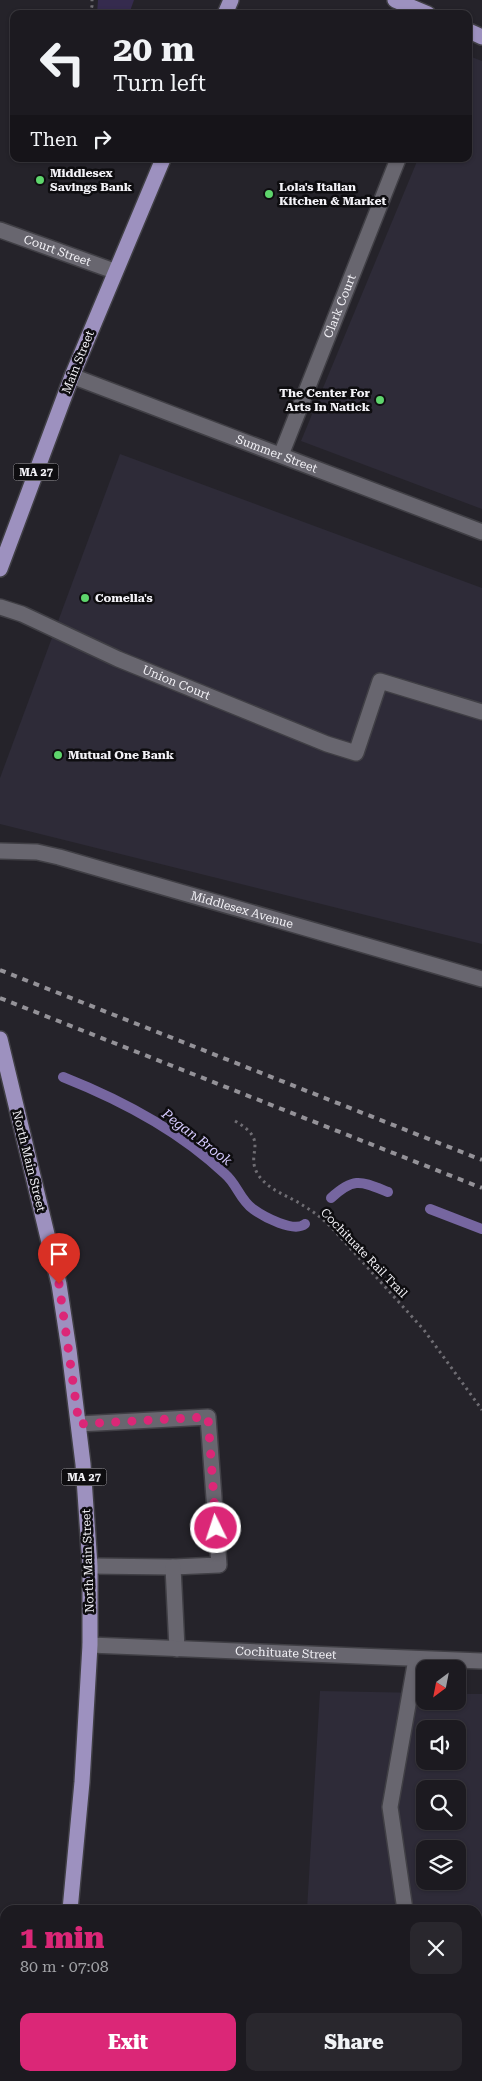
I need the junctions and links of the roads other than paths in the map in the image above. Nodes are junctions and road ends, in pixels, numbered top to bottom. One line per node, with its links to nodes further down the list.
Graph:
1 (396, 0): 2 (main road)
2 (419, 10)
3 (162, 162): 6 (main road, Main Street / MA 27)
4 (397, 162): 8 (street, Clark Court)
5 (0, 230): 6 (street, Court Street)
6 (114, 271): 7 (main road, Main Street / MA 27)
7 (72, 376): 8 (street, Summer Street); 10 (main road, Main Street / MA 27)
8 (280, 455): 9 (street, Summer Street)
9 (482, 532)
10 (0, 569)
11 (0, 606): 12 (street, Union Court)
12 (482, 712)
13 (0, 851): 14 (street, Middlesex Avenue)
14 (482, 978)
15 (1, 1045): 16 (main road, North Main Street / MA 27)
16 (3, 1069): 17 (main road, North Main Street / MA 27)
17 (79, 1424): 18 (main road, North Main Street / MA 27); 19 (street)
18 (90, 1566): 19 (street); 20 (main road, North Main Street / MA 27)
19 (173, 1567): 21 (street)
20 (90, 1645): 21 (street, Cochituate Street); 24 (main road, North Main Street / MA 27)
21 (177, 1648): 22 (street, Cochituate Street)
22 (416, 1659): 23 (street, Cochituate Street); 25 (street)
23 (482, 1661)
24 (70, 1905)
25 (404, 1905)

